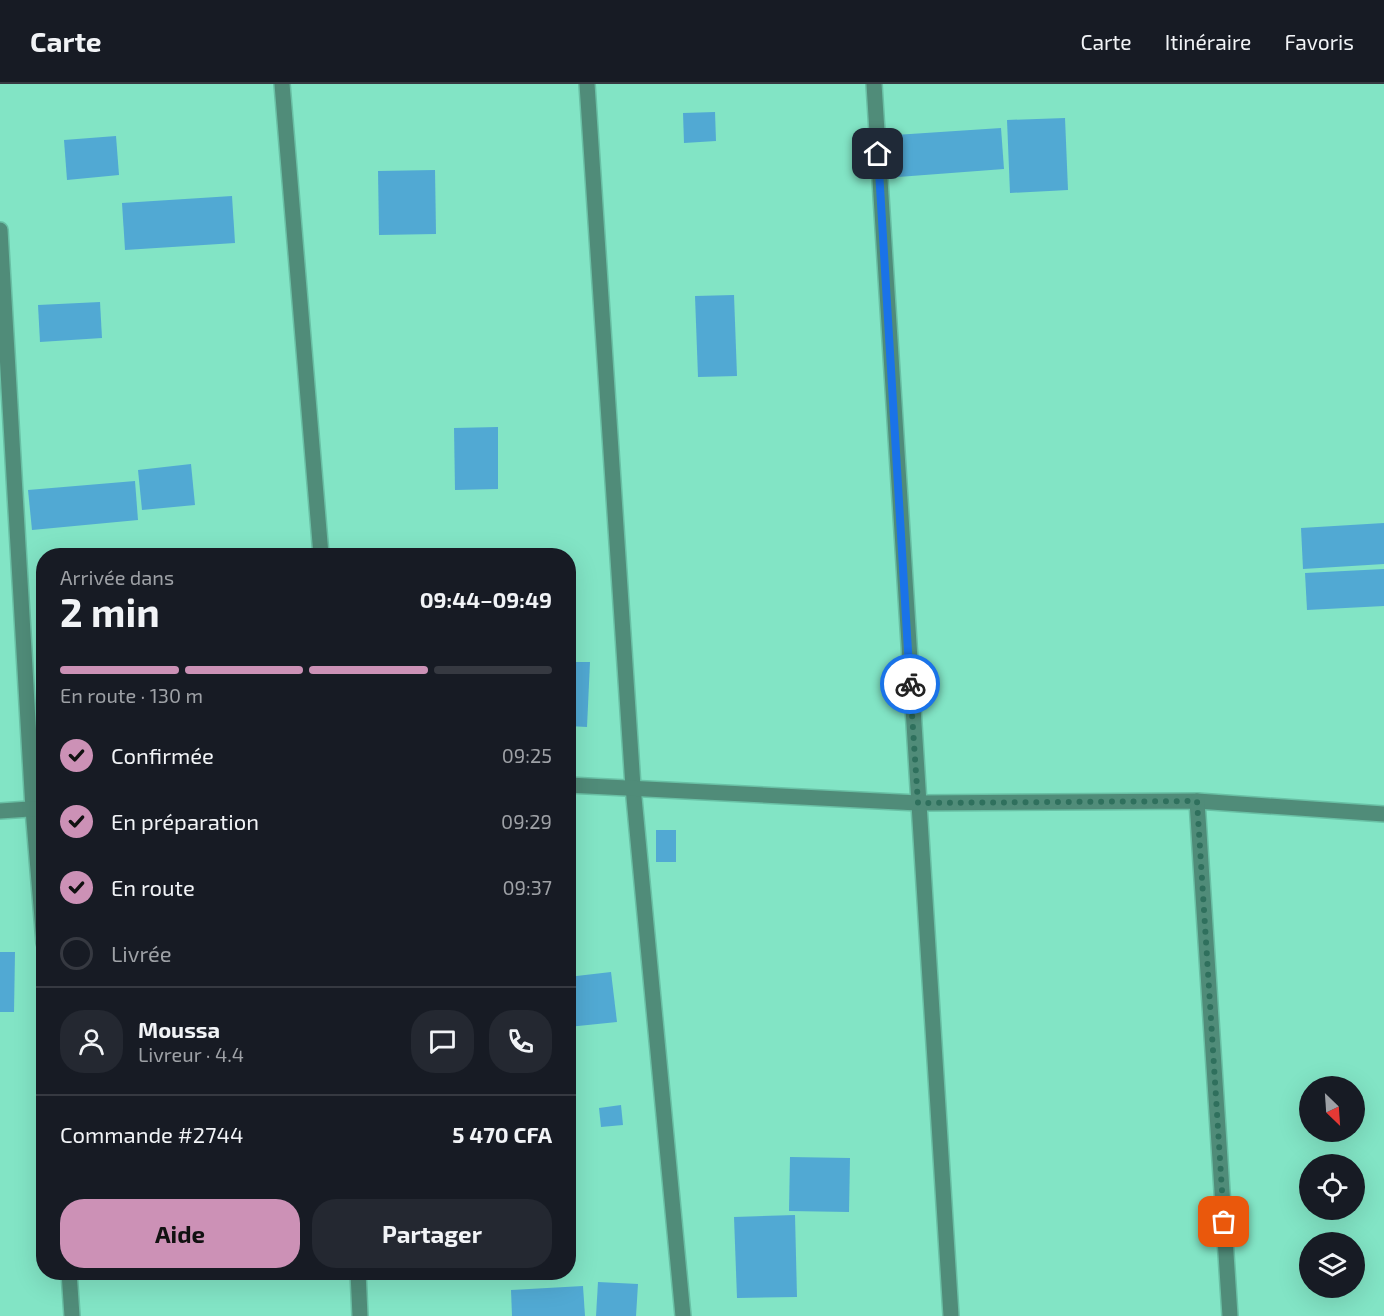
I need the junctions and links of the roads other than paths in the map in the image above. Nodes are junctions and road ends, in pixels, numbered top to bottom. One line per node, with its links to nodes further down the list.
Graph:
1 (282, 84): 5 (street)
2 (587, 84): 8 (street)
3 (874, 84): 10 (street)
4 (0, 230): 6 (street)
5 (320, 548)
6 (36, 778)
7 (576, 785): 8 (street)
8 (633, 787): 10 (street); 18 (street)
9 (1197, 801): 10 (street); 13 (street); 20 (street)
10 (918, 803): 19 (street)
11 (36, 808): 12 (street)
12 (0, 812)
13 (1384, 814)
14 (70, 1280): 16 (street)
15 (358, 1280): 17 (street)
16 (72, 1316)
17 (360, 1316)
18 (683, 1316)
19 (951, 1316)
20 (1230, 1316)

